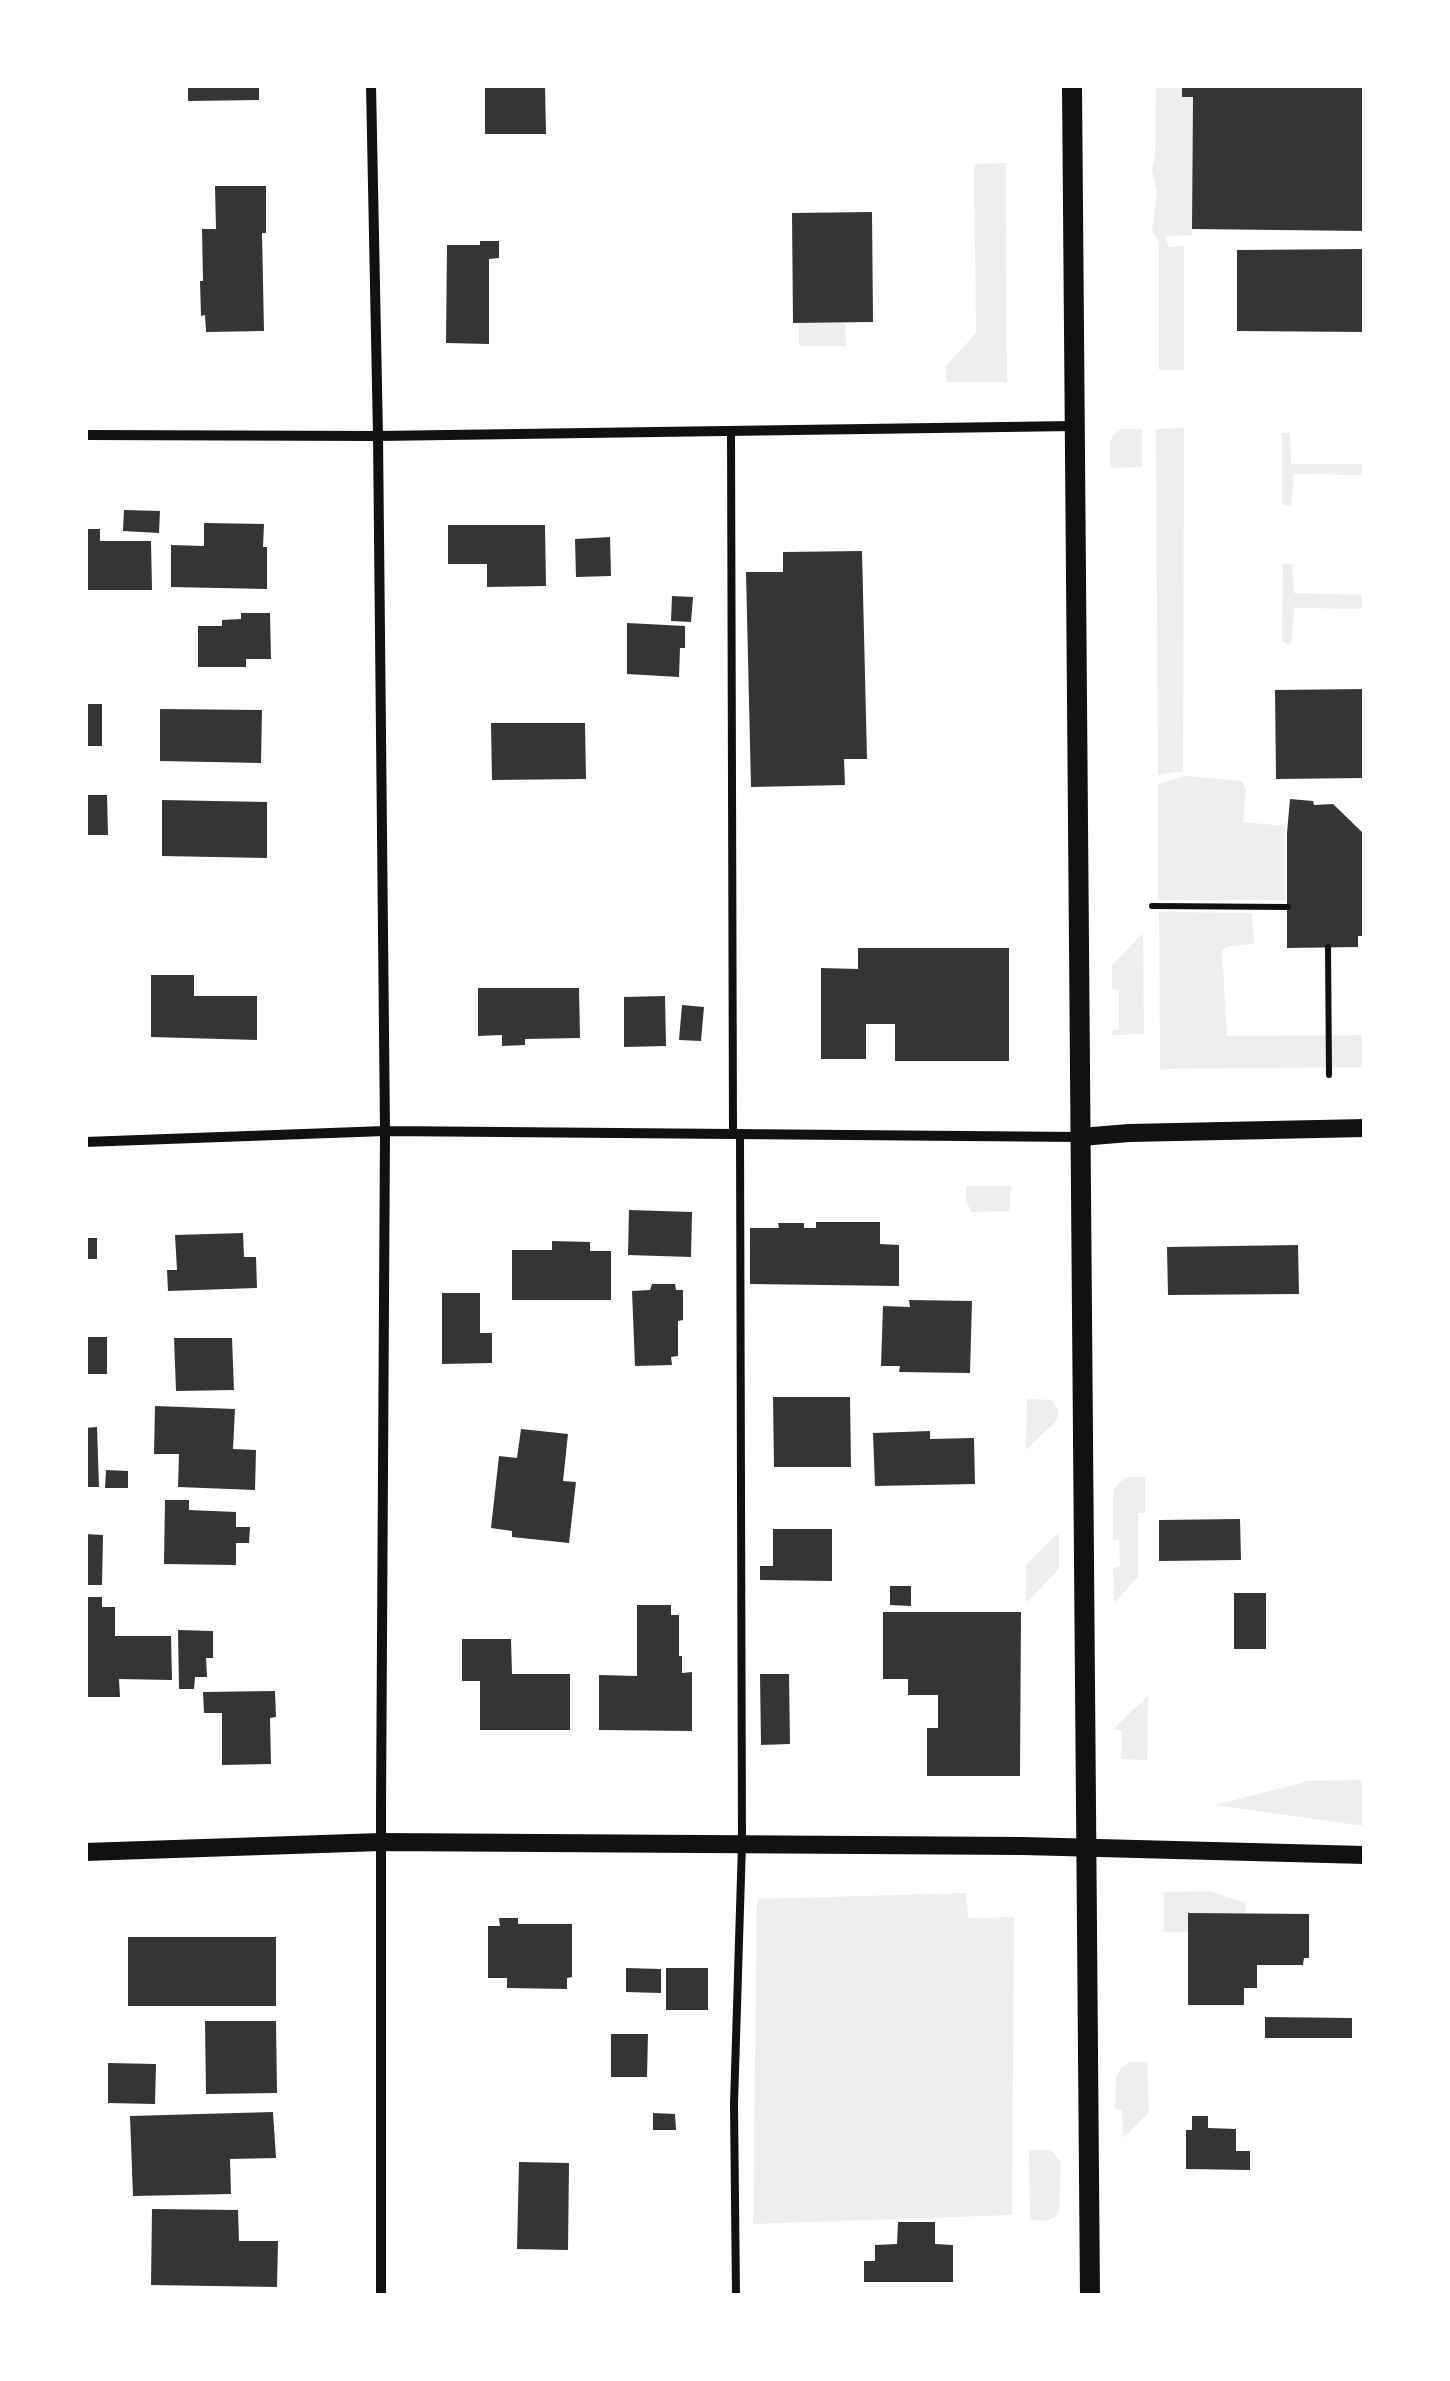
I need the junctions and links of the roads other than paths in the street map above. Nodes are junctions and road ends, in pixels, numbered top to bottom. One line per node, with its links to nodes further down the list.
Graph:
1 (371, 85): 6 (street)
2 (1072, 85): 3 (main road)
3 (1075, 426): 4 (street); 10 (main road)
4 (731, 431): 6 (street); 9 (lane)
5 (85, 436): 6 (street)
6 (378, 436): 8 (street)
7 (1365, 1128): 10 (street)
8 (384, 1131): 9 (street); 11 (street); 12 (street)
9 (737, 1134): 10 (street); 13 (lane)
10 (1081, 1137): 14 (main road)
11 (85, 1142)
12 (381, 1842): 13 (street); 15 (street); 17 (street)
13 (742, 1844): 14 (street); 18 (lane)
14 (1086, 1847): 16 (street); 19 (main road)
15 (85, 1852)
16 (1365, 1856)
17 (382, 2296)
18 (736, 2296)
19 (1090, 2296)

